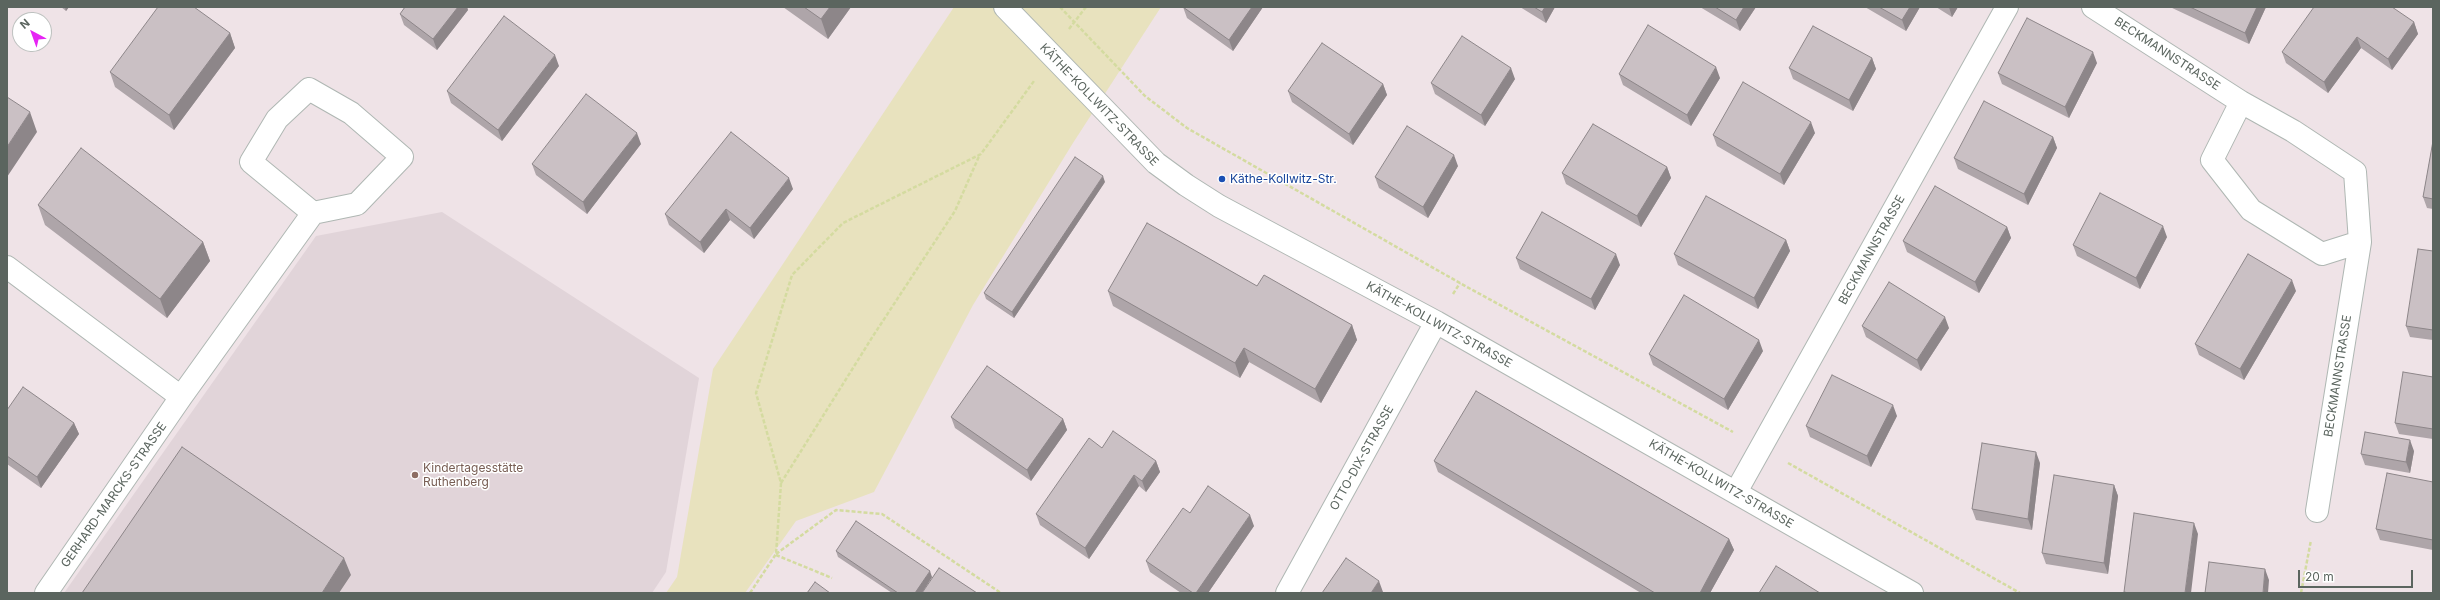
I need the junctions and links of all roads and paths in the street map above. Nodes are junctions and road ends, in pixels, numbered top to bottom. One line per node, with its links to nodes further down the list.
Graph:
1 (1005, 7): 5 (street, KÄTHE-KOLLWITZ-STRASSE)
2 (1060, 7): 13 (path)
3 (2007, 7): 13 (street, BECKMANNSTRASSE)
4 (2093, 7): 6 (street, BECKMANNSTRASSE)
5 (1053, 58): 7 (path); 11 (street, KÄTHE-KOLLWITZ-STRASSE)
6 (2241, 102): 9 (street, BECKMANNSTRASSE); 9 (street)
7 (981, 154): 14 (path); 14 (path)
8 (313, 213): 8 (street); 12 (street, GERHARD-MARCKS-STRASSE)
9 (2360, 242): 16 (street, BECKMANNSTRASSE)
10 (7, 267): 12 (street)
11 (1436, 322): 15 (street, KÄTHE-KOLLWITZ-STRASSE); 22 (street, OTTO-DIX-STRASSE)
12 (181, 397): 19 (street, GERHARD-MARCKS-STRASSE)
13 (1761, 448): 15 (street, BECKMANNSTRASSE); 24 (path)
14 (781, 483): 17 (path)
15 (1736, 492): 23 (street, KÄTHE-KOLLWITZ-STRASSE)
16 (2317, 511): 25 (path)
17 (776, 554): 18 (path); 20 (path); 21 (path)
18 (832, 578)
19 (46, 593)
20 (750, 593)
21 (1001, 593)
22 (1287, 593)
23 (1912, 593)
24 (2020, 593)
25 (2301, 593)

